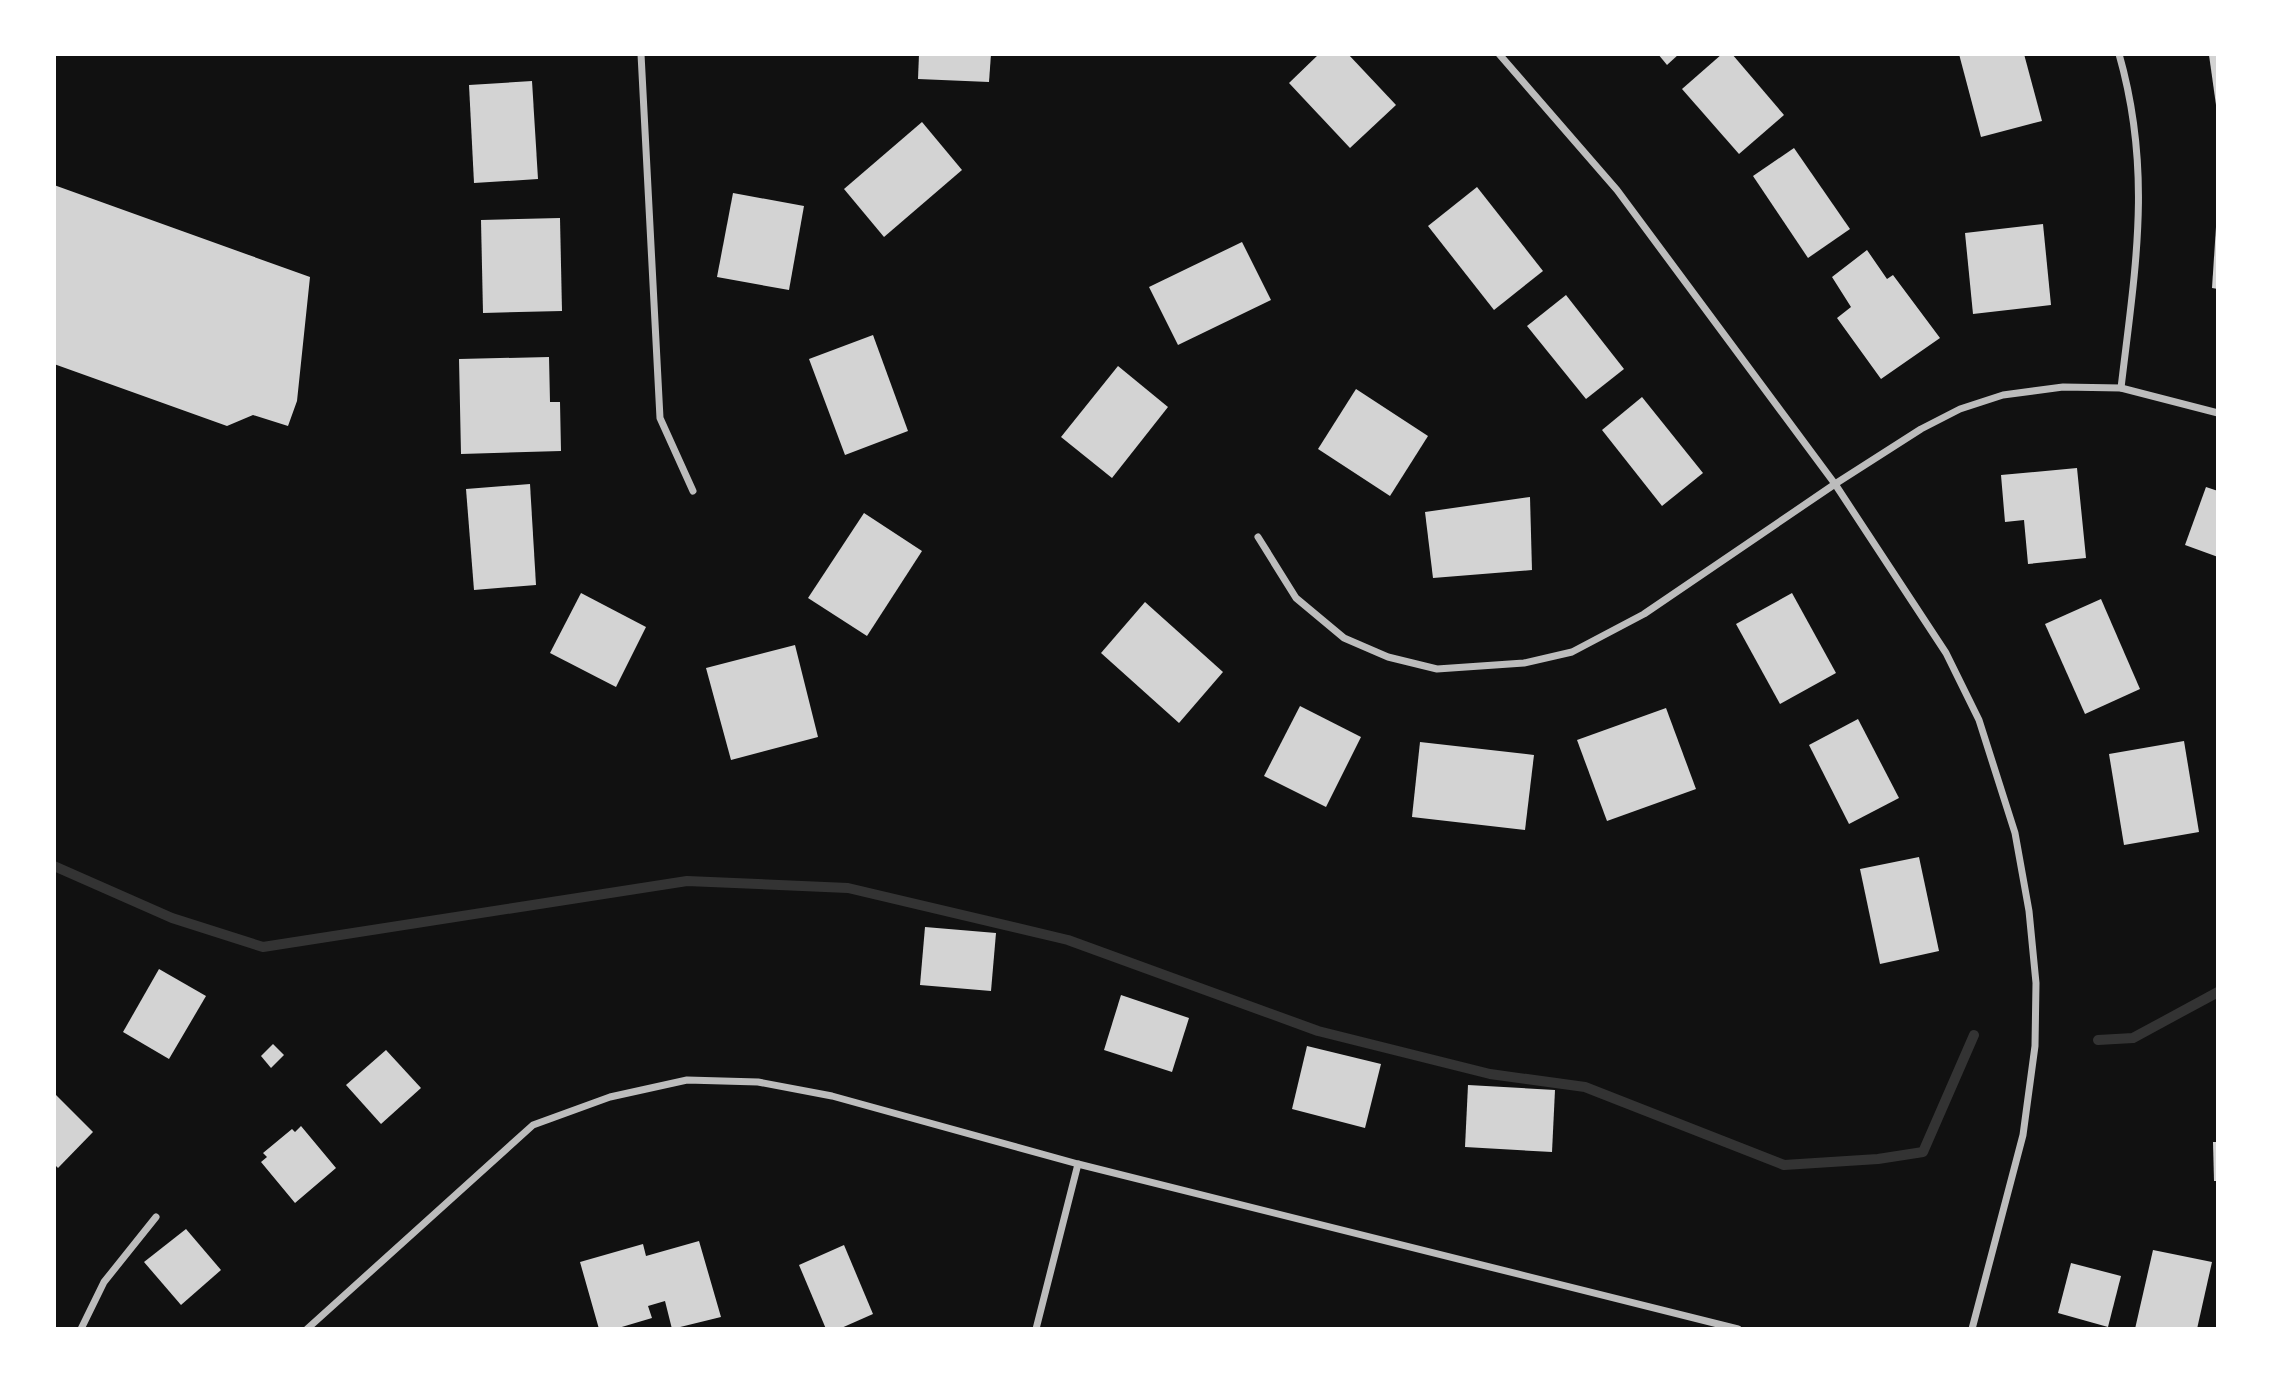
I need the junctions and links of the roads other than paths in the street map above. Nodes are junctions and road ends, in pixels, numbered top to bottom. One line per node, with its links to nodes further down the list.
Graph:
1 (641, 54): 7 (street)
2 (1499, 54): 6 (street)
3 (2119, 54): 4 (street)
4 (2121, 388): 5 (street); 6 (street)
5 (2218, 413)
6 (1835, 484): 8 (street); 15 (street)
7 (693, 491)
8 (1258, 537)
9 (1078, 1164): 12 (street); 13 (street); 14 (street)
10 (156, 1217): 11 (street)
11 (82, 1329)
12 (307, 1329)
13 (1036, 1329)
14 (1738, 1329)
15 (1972, 1329)

